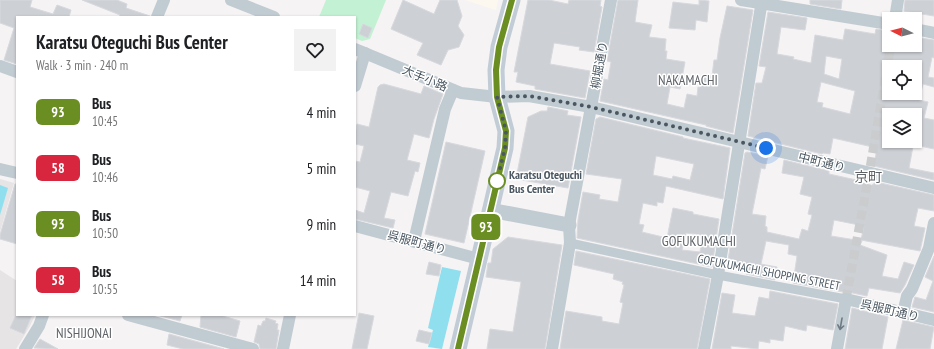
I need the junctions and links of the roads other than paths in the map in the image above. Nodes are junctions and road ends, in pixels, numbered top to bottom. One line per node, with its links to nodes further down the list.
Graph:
1 (164, 0): 9 (street)
2 (232, 0): 10 (street)
3 (512, 0): 19 (main road)
4 (610, 0): 20 (street, 柳堀通り)
5 (741, 0): 7 (street)
6 (898, 0): 8 (street)
7 (762, 2): 11 (street); 21 (street)
8 (896, 12)
9 (157, 16)
10 (272, 16)
11 (882, 23)
12 (922, 30): 13 (street)
13 (934, 33)
14 (360, 51): 17 (street); 18 (street, 大手小路)
15 (0, 66): 16 (street)
16 (16, 72)
17 (356, 79)
18 (453, 90): 19 (street, 大手小路); 29 (street)
19 (497, 97): 20 (street, 中町通り); 25 (main road)
20 (591, 107): 21 (street, 中町通り); 27 (street, 柳堀通り)
21 (739, 141): 24 (street, 中町通り); 32 (street)
22 (0, 169): 23 (street)
23 (16, 173)
24 (934, 188)
25 (490, 210): 27 (street); 31 (main road)
26 (934, 223): 34 (street)
27 (569, 225): 30 (street, 柳堀通り)
28 (356, 226): 29 (street, 呉服町通り)
29 (414, 241): 31 (street, 呉服町通り)
30 (570, 243): 32 (street, GOFUKUMACHI SHOPPING STREET); 43 (street, 柳堀通り)
31 (479, 259): 42 (main road)
32 (718, 275): 33 (street, GOFUKUMACHI SHOPPING STREET); 44 (street)
33 (846, 299): 34 (street, 呉服町通り); 45 (street, one-way to 45)
34 (903, 313): 38 (street, 呉服町通り)
35 (43, 316): 39 (street)
36 (132, 316): 40 (street)
37 (290, 316): 41 (street)
38 (934, 320)
39 (24, 349)
40 (253, 349)
41 (283, 349)
42 (458, 349)
43 (552, 349)
44 (704, 349)
45 (837, 349)

